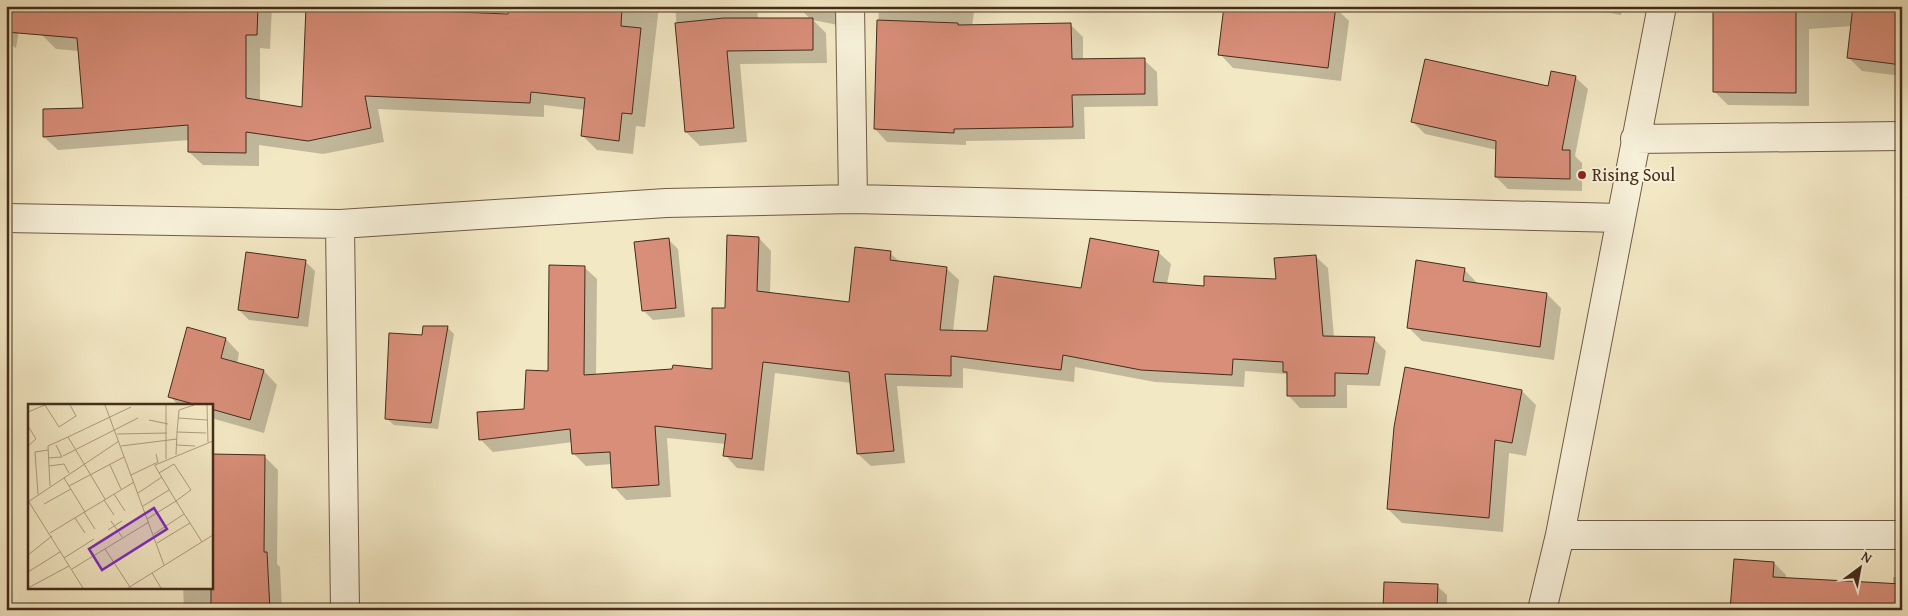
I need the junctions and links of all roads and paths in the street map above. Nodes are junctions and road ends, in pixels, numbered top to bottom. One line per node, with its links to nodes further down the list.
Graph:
1 (850, 6): 5 (street)
2 (1662, 6): 4 (street)
3 (1902, 136): 4 (street)
4 (1635, 138): 7 (street)
5 (853, 199): 7 (street); 8 (street)
6 (6, 218): 8 (street)
7 (1620, 218): 9 (street)
8 (340, 224): 11 (street)
9 (1560, 535): 10 (street); 12 (street)
10 (1902, 535)
11 (345, 610)
12 (1542, 610)

